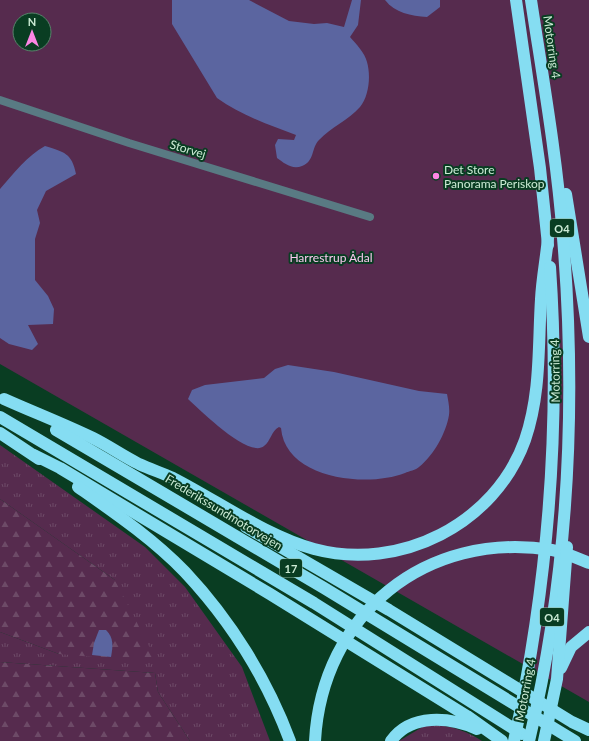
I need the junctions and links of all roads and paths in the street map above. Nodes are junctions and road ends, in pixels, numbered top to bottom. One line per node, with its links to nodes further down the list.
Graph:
1 (516, 0): 6 (highway, Motorring 4 / O4)
2 (531, 0): 3 (highway, Motorring 4 / O4)
3 (543, 77): 7 (highway); 13 (highway, Motorring 4 / O4)
4 (0, 100): 5 (street, Storvej)
5 (370, 217)
6 (548, 238): 12 (highway); 22 (highway, Motorring 4 / O4)
7 (589, 337)
8 (2, 398): 12 (highway); 26 (highway, Frederikssundmotorvejen / 17)
9 (0, 417): 24 (highway, 17)
10 (0, 433): 11 (highway)
11 (34, 455): 18 (highway); 21 (highway)
12 (138, 463): 17 (highway)
13 (563, 562): 16 (highway); 23 (highway, Motorring 4 / O4)
14 (589, 563): 19 (highway)
15 (589, 632): 16 (highway)
16 (557, 679): 25 (highway)
17 (589, 730)
18 (290, 741)
19 (315, 741)
20 (391, 741): 21 (highway)
21 (502, 741)
22 (514, 741)
23 (528, 741)
24 (533, 741)
25 (544, 741)
26 (575, 741)

